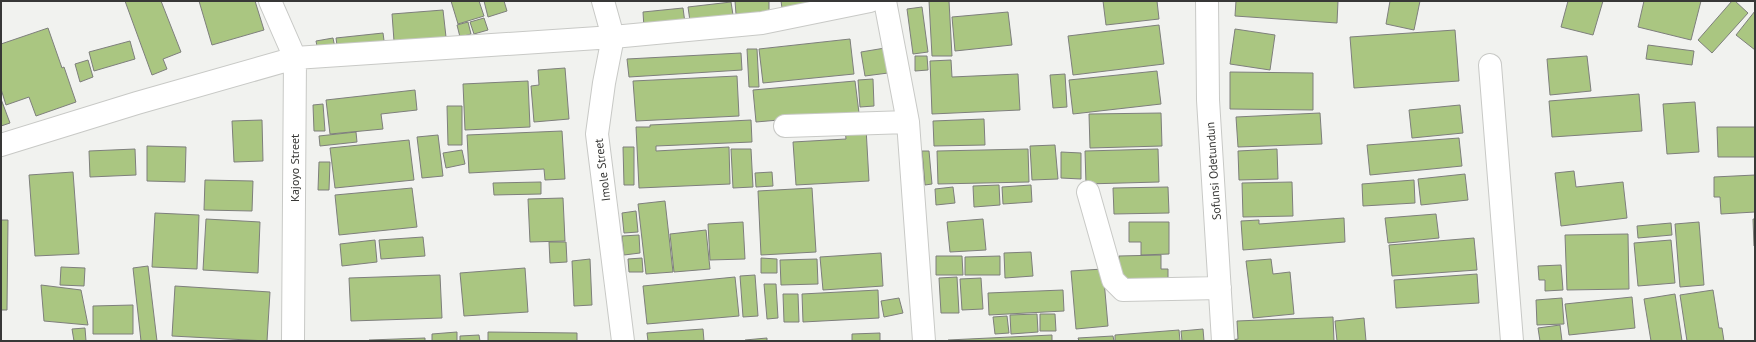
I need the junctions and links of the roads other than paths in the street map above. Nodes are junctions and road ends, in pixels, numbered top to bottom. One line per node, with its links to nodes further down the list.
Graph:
1 (270, 1): 7 (street, Kajoyo Street)
2 (603, 1): 6 (street, Imole Street)
3 (870, 1): 6 (street)
4 (885, 1): 9 (street)
5 (1207, 1): 13 (street, Sofunsi Odetundun)
6 (613, 37): 7 (street); 15 (street, Imole Street)
7 (295, 58): 11 (street); 14 (street, Kajoyo Street)
8 (1490, 65): 18 (street)
9 (908, 122): 10 (street); 16 (street)
10 (785, 126)
11 (1, 145)
12 (1088, 192): 13 (street)
13 (1220, 288): 17 (street, Sofunsi Odetundun)
14 (293, 341)
15 (623, 341)
16 (924, 341)
17 (1223, 341)
18 (1512, 341)

